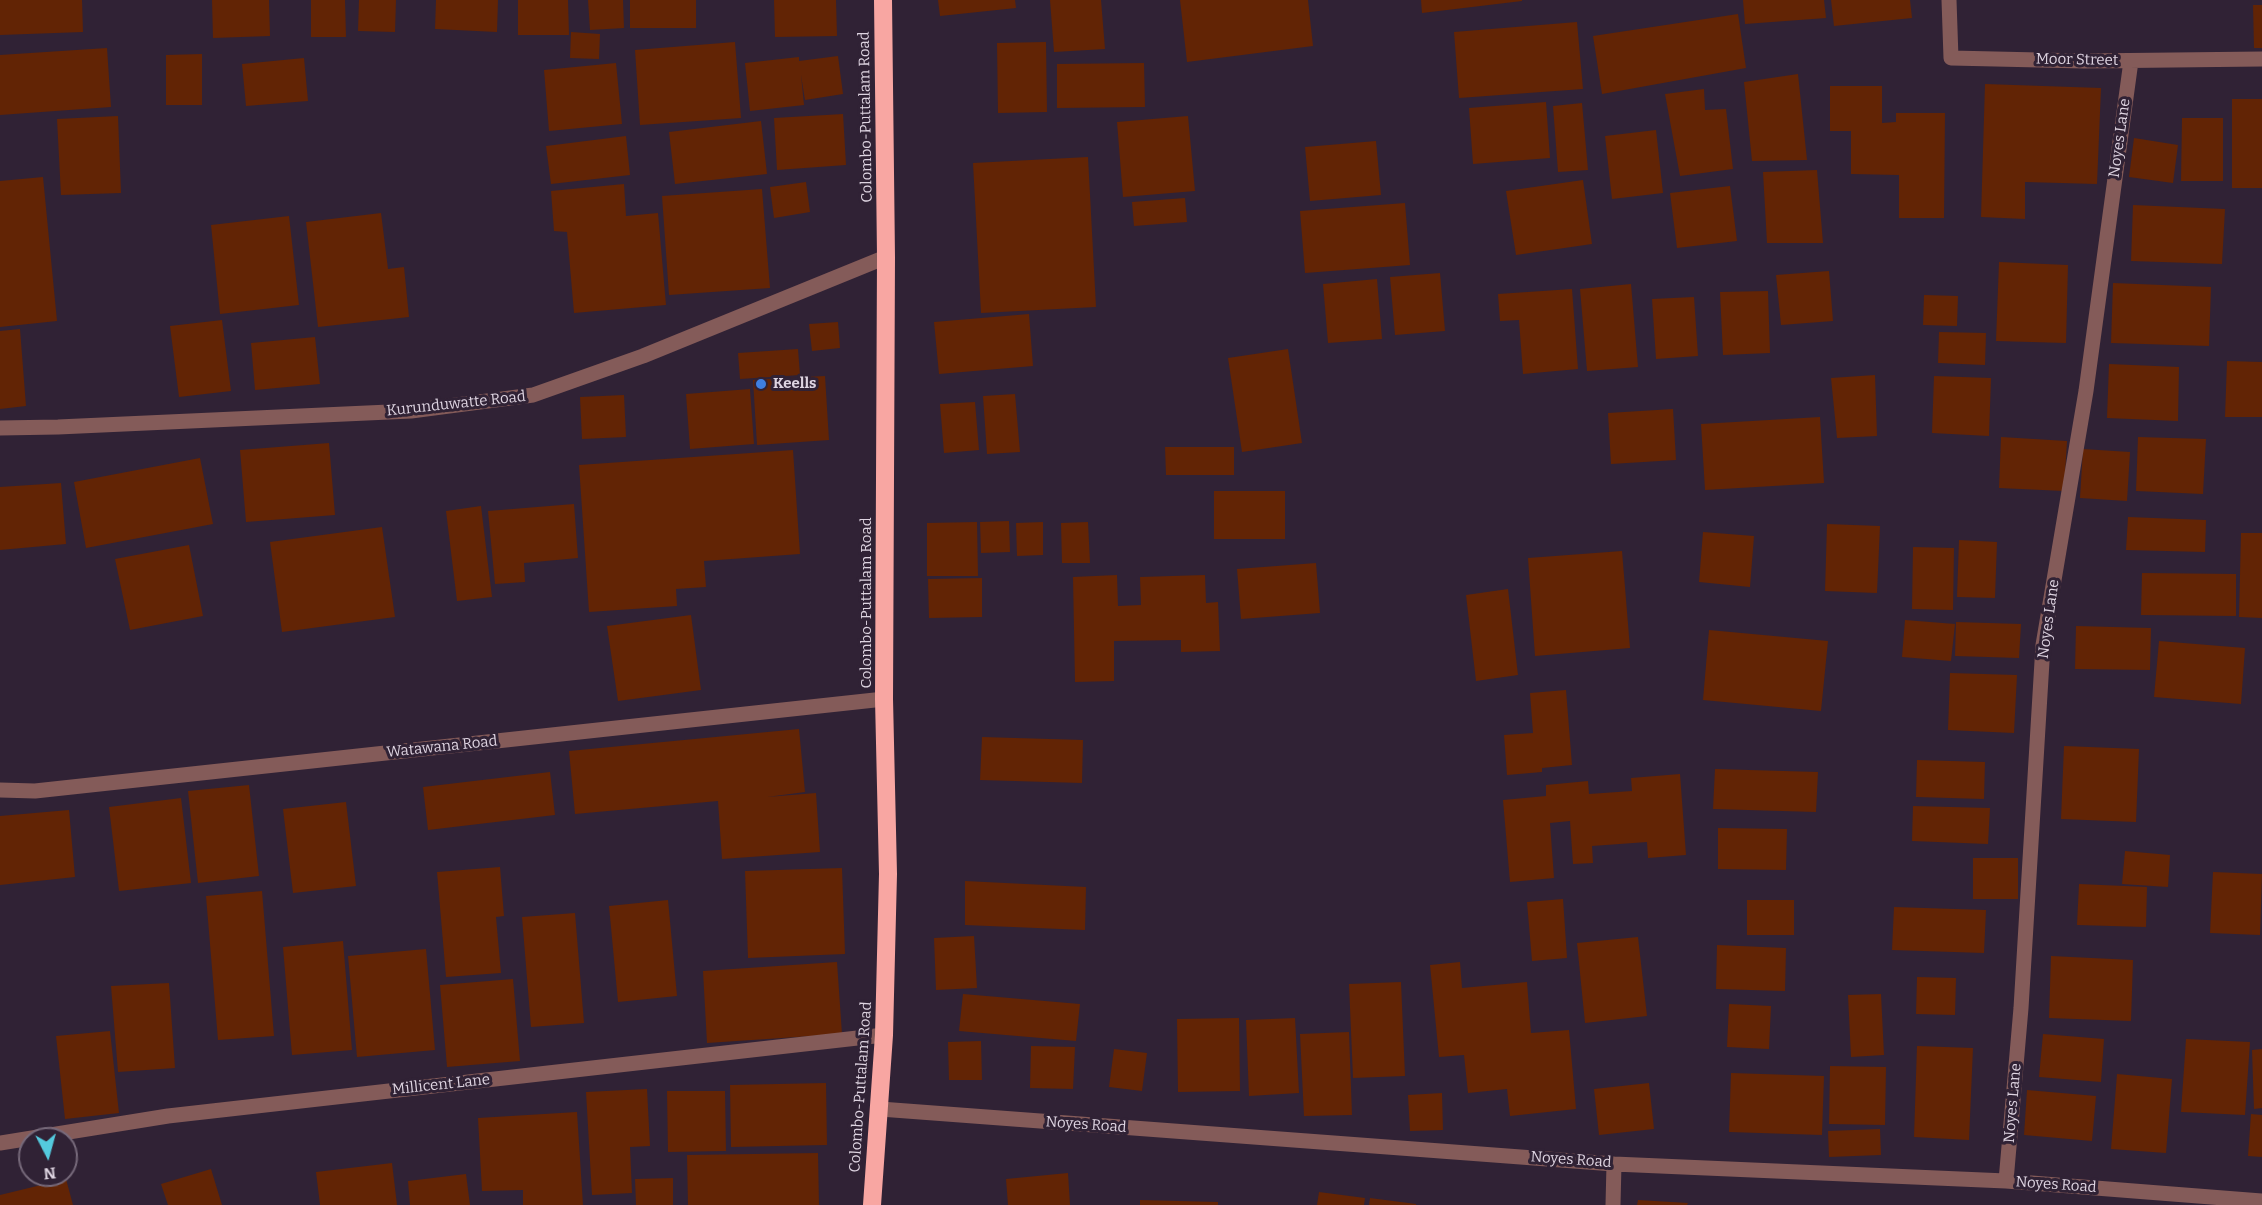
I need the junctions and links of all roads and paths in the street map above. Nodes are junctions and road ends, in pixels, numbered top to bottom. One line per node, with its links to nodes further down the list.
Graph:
1 (883, 0): 5 (highway, Colombo-Puttalam Road)
2 (1949, 0): 4 (street, Moor Street)
3 (2262, 59): 4 (street, Moor Street)
4 (2131, 61): 13 (street, Noyes Lane)
5 (886, 256): 6 (street, Kurunduwatte Road); 7 (highway, Colombo-Puttalam Road)
6 (0, 428)
7 (884, 699): 8 (street, Watawana Road); 9 (highway, Colombo-Puttalam Road)
8 (0, 790)
9 (884, 1035): 10 (highway, Colombo-Puttalam Road); 11 (street, Millicent Lane)
10 (880, 1109): 12 (street, Noyes Road); 15 (highway, Colombo-Puttalam Road)
11 (0, 1143)
12 (1614, 1164): 13 (street, Noyes Road); 16 (street)
13 (2006, 1181): 14 (street, Noyes Road)
14 (2262, 1201)
15 (872, 1205)
16 (1613, 1205)

